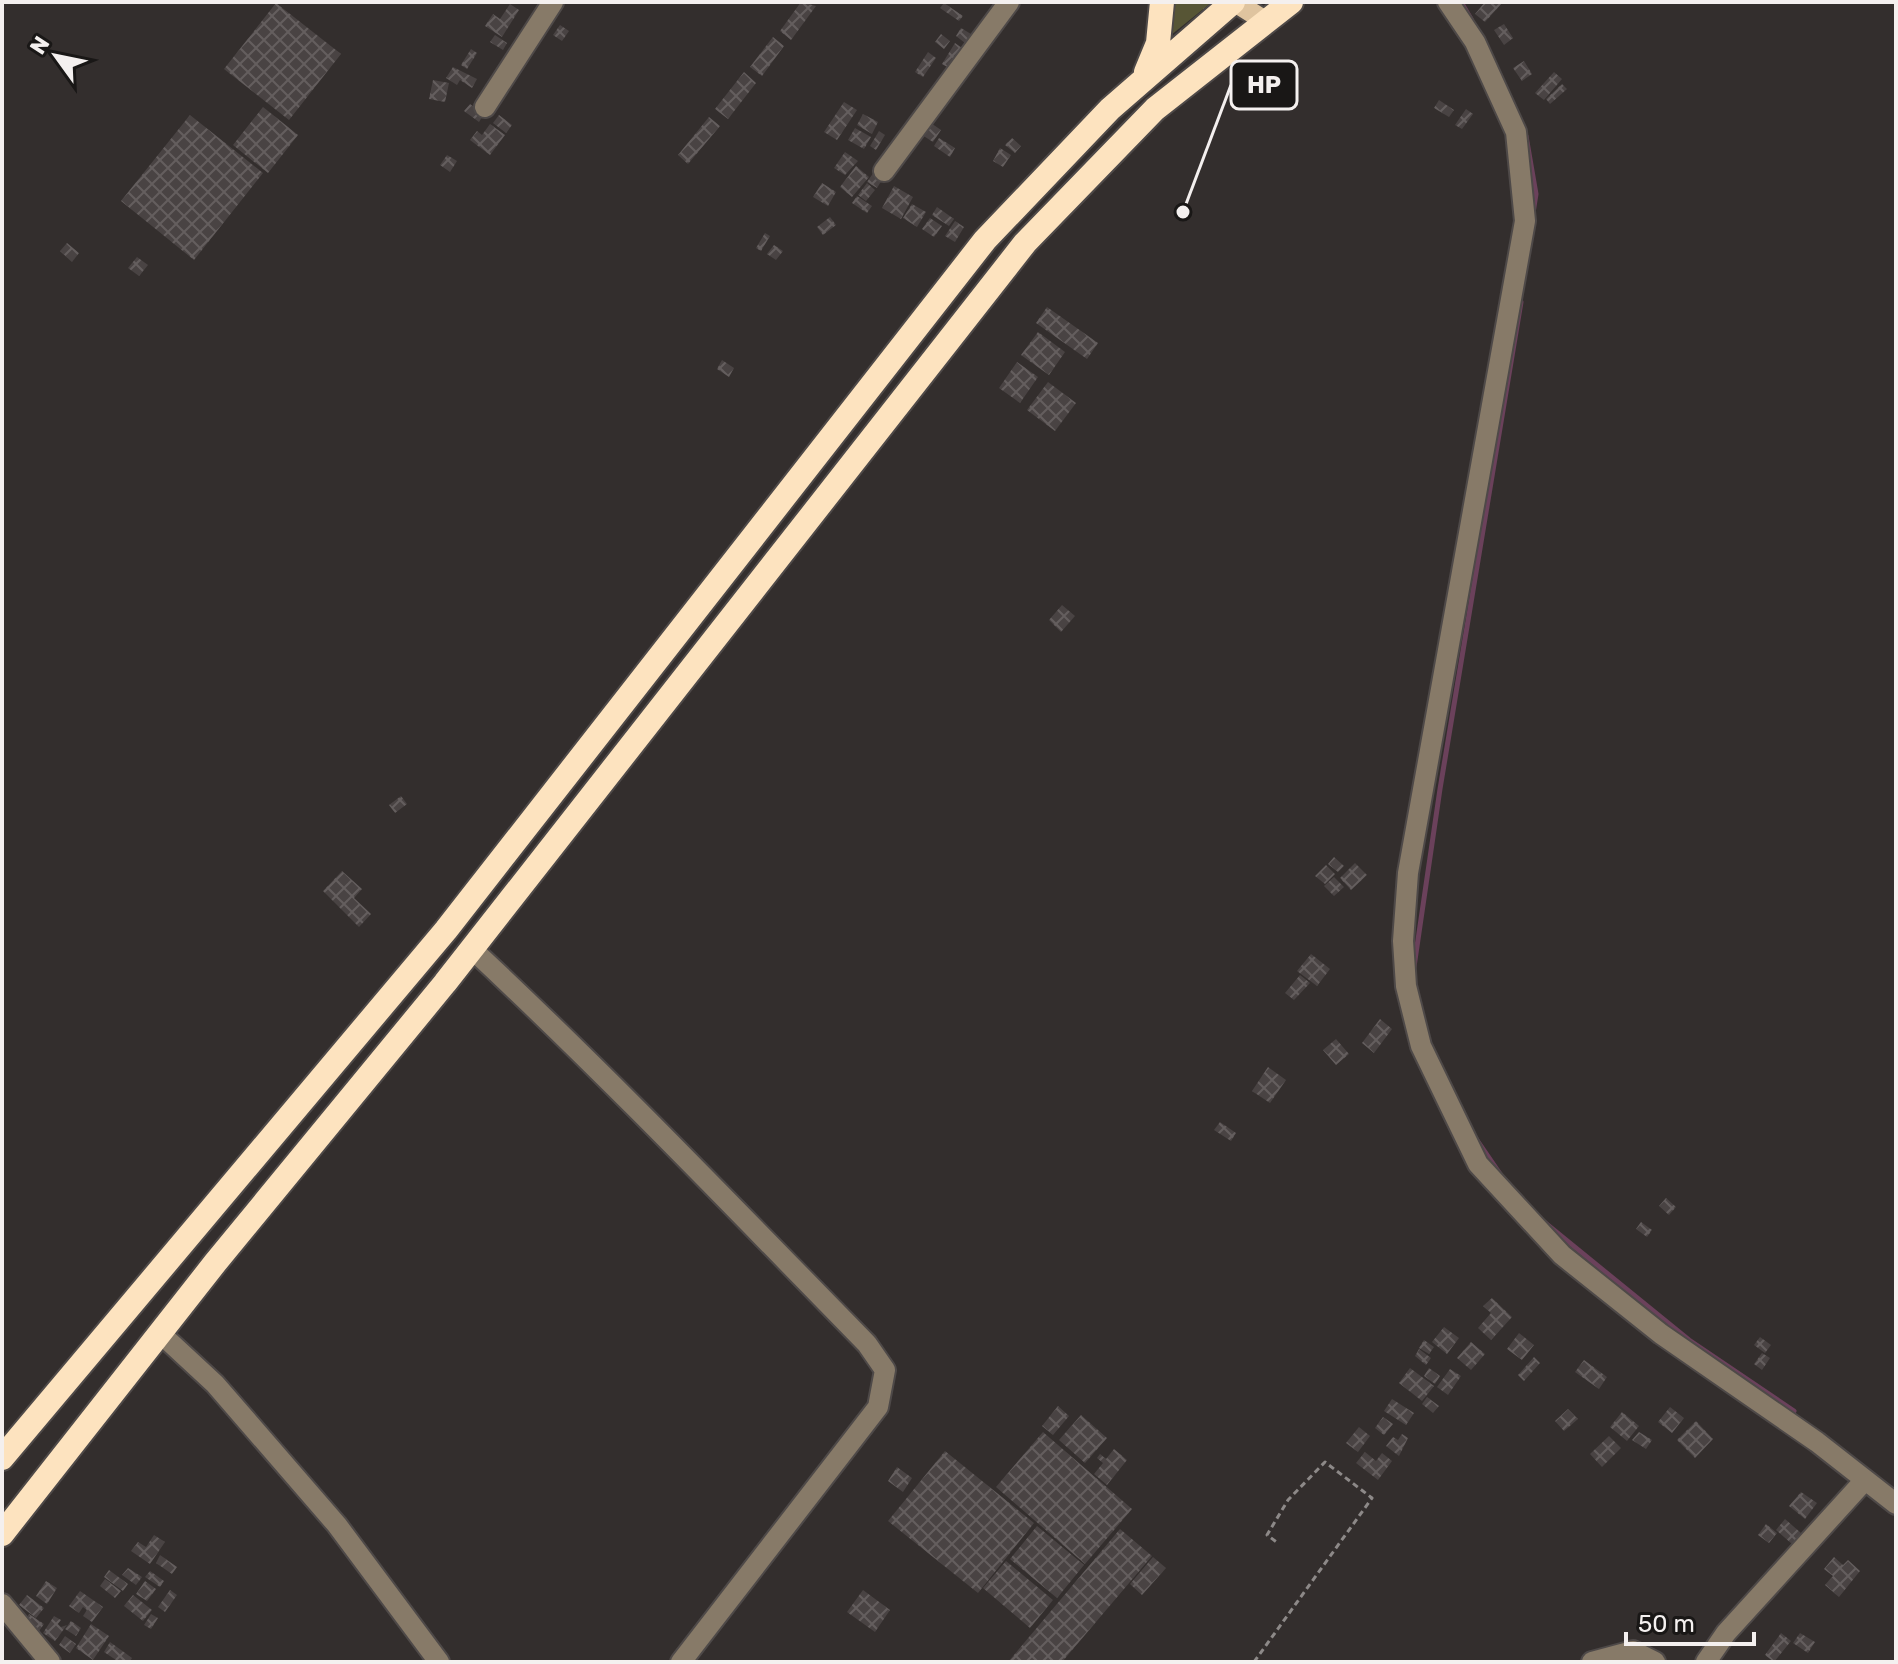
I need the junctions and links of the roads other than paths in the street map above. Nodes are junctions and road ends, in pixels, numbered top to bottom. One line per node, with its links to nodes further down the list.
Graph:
1 (553, 2): 8 (street)
2 (1009, 2): 9 (street)
3 (1162, 2): 7 (highway)
4 (1234, 2): 6 (main road); 7 (highway)
5 (1448, 2): 13 (street)
6 (1278, 8): 10 (highway)
7 (1141, 82): 12 (highway)
8 (485, 107)
9 (884, 171)
10 (472, 949): 11 (highway); 19 (street)
11 (160, 1333): 15 (highway); 18 (street)
12 (2, 1458)
13 (1865, 1480): 14 (street); 22 (street)
14 (1896, 1504)
15 (2, 1534)
16 (2, 1604): 17 (street)
17 (50, 1662)
18 (439, 1662)
19 (681, 1662)
20 (1592, 1662): 21 (street)
21 (1655, 1662)
22 (1706, 1662)

